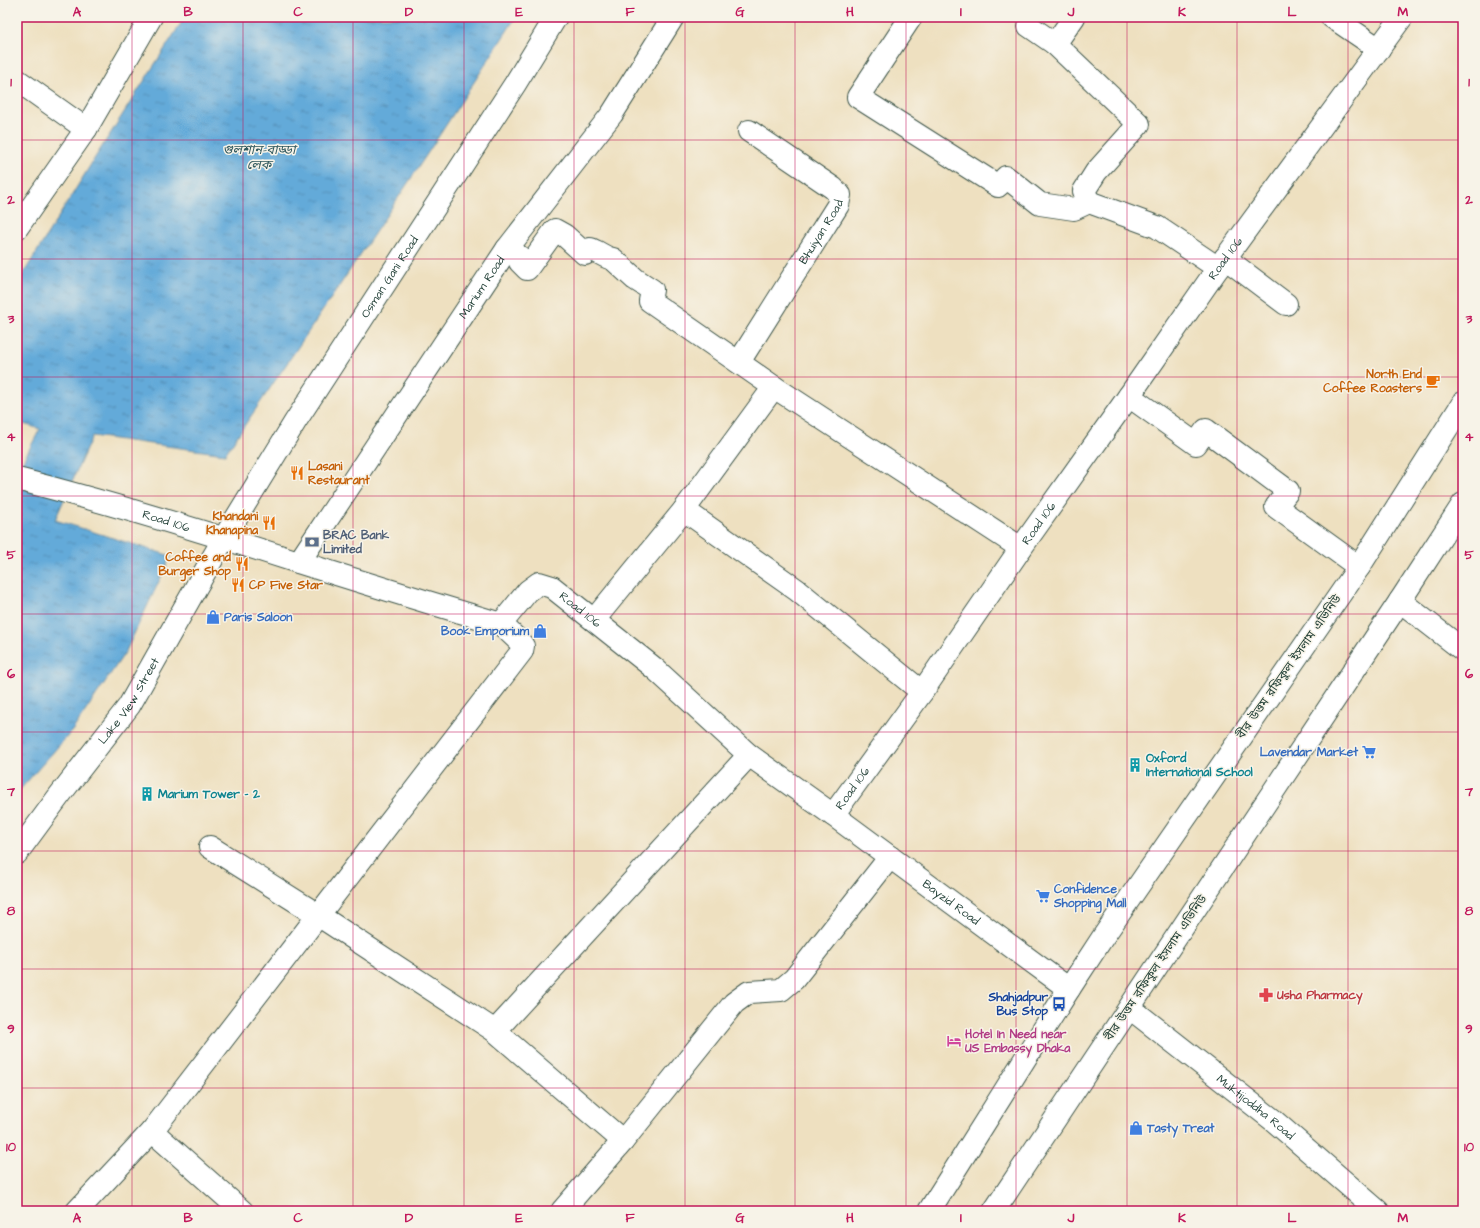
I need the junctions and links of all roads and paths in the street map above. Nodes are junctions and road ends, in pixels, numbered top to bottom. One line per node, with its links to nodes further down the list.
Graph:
1 (151, 17): 12 (street)
2 (556, 17): 26 (street, Osman Gani Road)
3 (673, 17): 16 (street, Marium Road)
4 (911, 17): 14 (street)
5 (1074, 17): 9 (street)
6 (1332, 17): 10 (street)
7 (1402, 17): 10 (street, Road 106)
8 (1029, 26): 9 (street)
9 (1055, 44): 14 (street)
10 (1379, 49): 17 (street, Road 106)
11 (17, 80): 12 (street)
12 (86, 129): 15 (street)
13 (749, 131): 19 (street, Bhuiyan Road)
14 (1089, 202): 17 (street)
15 (17, 228)
16 (507, 249): 19 (street); 28 (street, Marium Road)
17 (1221, 263): 18 (street); 21 (street, Road 106)
18 (1286, 304)
19 (739, 362): 20 (street)
20 (774, 386): 25 (street); 27 (street)
21 (1129, 396): 27 (street, Road 106); 29 (street)
22 (1463, 402): 29 (street, বীর উত্তম রফিকুল ইসলাম এভিনিউ)
23 (17, 479): 26 (street, Road 106)
24 (1463, 504): 30 (street, বীর উত্তম রফিকুল ইসলাম এভিনিউ)
25 (684, 510): 31 (street); 34 (street)
26 (224, 538): 28 (street, Road 106); 38 (street, Lake View Street)
27 (1021, 548): 34 (street, Road 106)
28 (299, 562): 32 (street, Road 106)
29 (1359, 567): 41 (street, বীর উত্তম রফিকুল ইসলাম এভিনিউ)
30 (1400, 602): 33 (street); 42 (street, বীর উত্তম রফিকুল ইসলাম এভিনিউ)
31 (594, 620): 32 (street, Road 106); 35 (street, Road 106)
32 (500, 624): 40 (street)
33 (1463, 650)
34 (922, 692): 36 (street, Road 106)
35 (749, 755): 36 (street, Road 106); 43 (street)
36 (833, 815): 39 (street, Bayzid Road)
37 (210, 847): 40 (street)
38 (17, 853)
39 (890, 857): 41 (street, Bayzid Road); 45 (street)
40 (318, 915): 43 (street); 44 (street)
41 (1069, 988): 49 (street, বীর উত্তম রফিকুল ইসলাম এভিনিউ)
42 (1130, 1008): 50 (street, বীর উত্তম রফিকুল ইসলাম এভিনিউ); 51 (street, Muktijoddha Road)
43 (494, 1031): 45 (street)
44 (152, 1132): 47 (street); 48 (street)
45 (623, 1141): 46 (street)
46 (567, 1210)
47 (77, 1211)
48 (242, 1211)
49 (929, 1211)
50 (994, 1211)
51 (1378, 1211)

